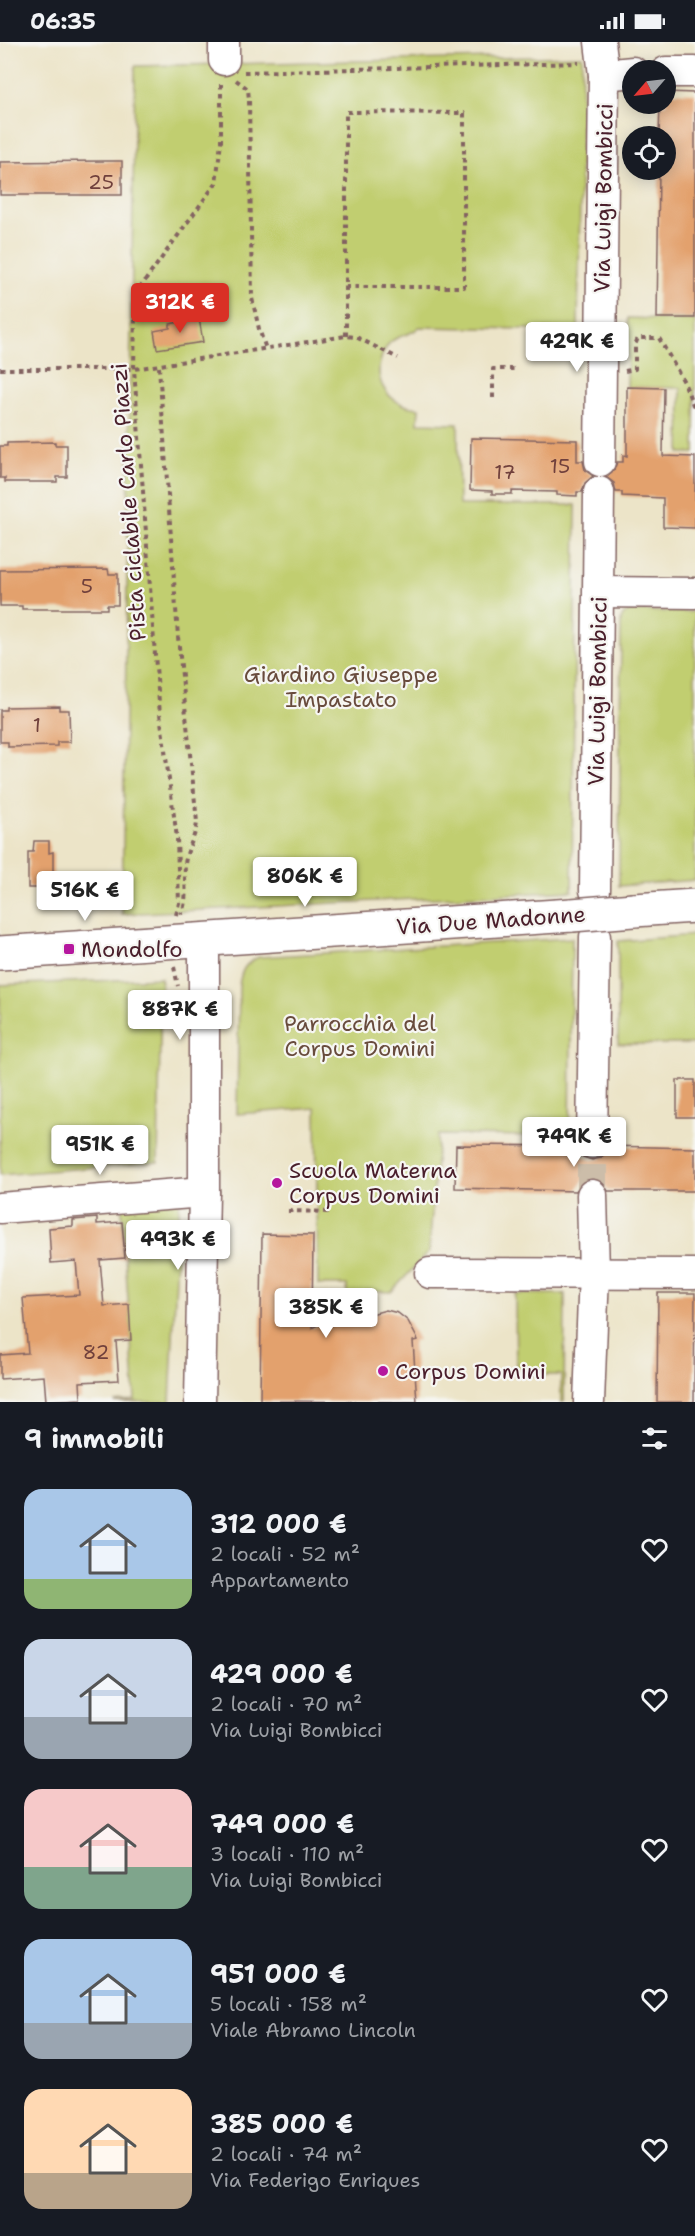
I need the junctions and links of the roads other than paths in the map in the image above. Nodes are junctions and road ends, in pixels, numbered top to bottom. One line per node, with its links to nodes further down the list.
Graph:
1 (607, 63): 4 (street, Via Luigi Bombicci)
2 (676, 72): 3 (street)
3 (695, 72)
4 (600, 461)
5 (600, 492): 6 (street, Via Luigi Bombicci)
6 (598, 592): 7 (street); 8 (street, Via Luigi Bombicci)
7 (695, 593)
8 (595, 890)
9 (695, 906): 10 (main road, Via Due Madonne, bridge)
10 (583, 926): 11 (main road, Via Due Madonne); 13 (street)
11 (204, 941): 12 (main road, Via Due Madonne); 14 (street)
12 (0, 953)
13 (592, 1143)
14 (204, 1192): 16 (street); 20 (street)
15 (592, 1195): 18 (street)
16 (0, 1208)
17 (430, 1273): 18 (street)
18 (594, 1273): 19 (street); 21 (street)
19 (695, 1274)
20 (200, 1402)
21 (589, 1402)

